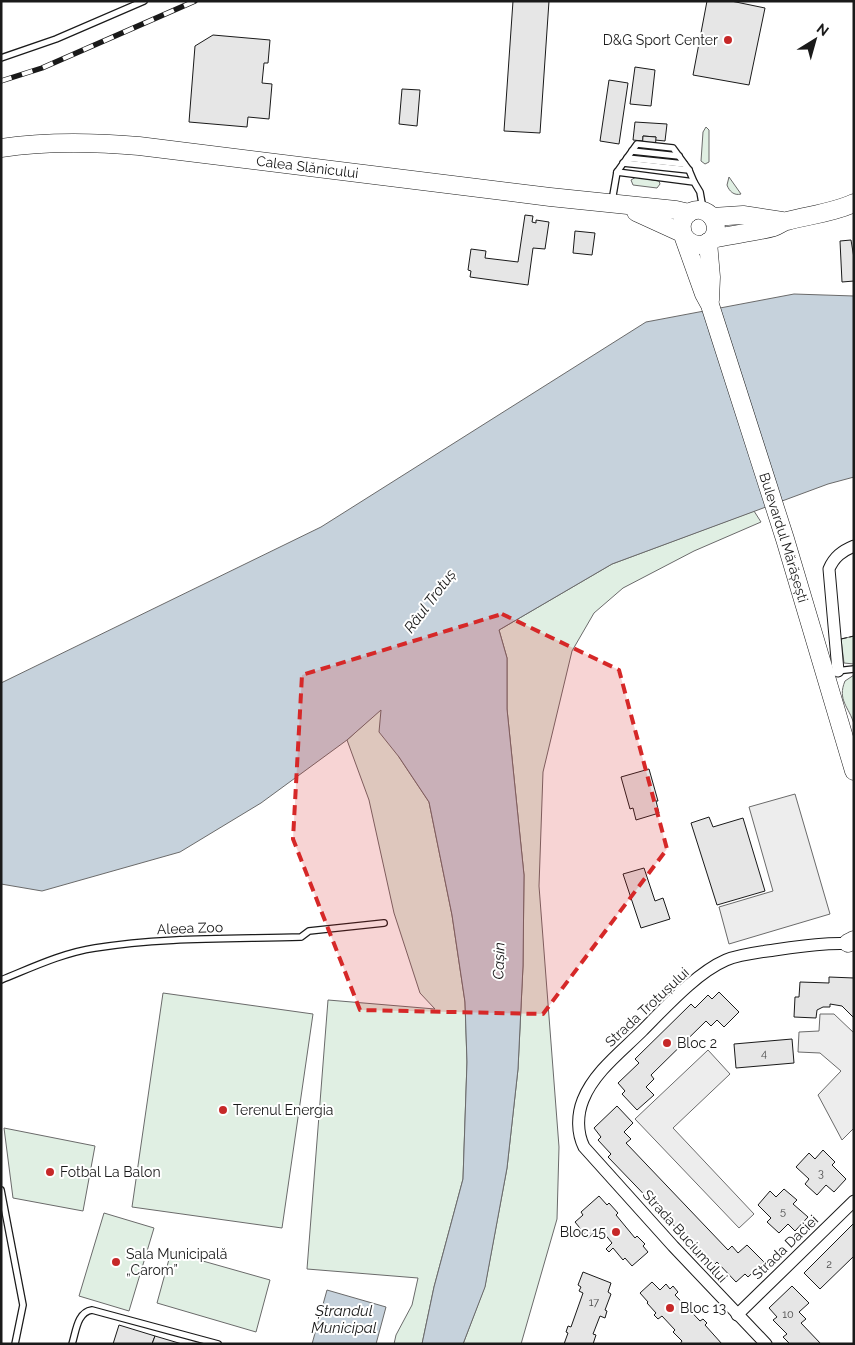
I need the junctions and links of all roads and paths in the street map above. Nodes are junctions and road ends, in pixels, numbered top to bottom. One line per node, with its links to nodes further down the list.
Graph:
1 (144, 1): 2 (lane)
2 (1, 58)
3 (1, 148): 8 (main road, Calea Slănicului)
4 (625, 160): 5 (lane); 5 (lane); 6 (lane)
5 (687, 167): 7 (lane)
6 (617, 172): 7 (lane); 8 (lane)
7 (694, 182): 10 (lane)
8 (612, 203): 10 (main road, Calea Slănicului); 12 (main road, Calea Slănicului)
9 (854, 203): 11 (main road)
10 (701, 214): 11 (main road, Calea Slănicului); 12 (main road); 13 (main road)
11 (785, 221): 13 (main road)
12 (683, 235): 13 (main road); 14 (main road, Bulevardul Mărășești)
13 (710, 241): 14 (main road, Bulevardul Mărășești)
14 (710, 307): 17 (main road, Bulevardul Mărășești)
15 (854, 546): 17 (street)
16 (854, 669): 17 (lane)
17 (831, 672): 18 (main road, Bulevardul Mărășești)
18 (853, 767)
19 (384, 923): 21 (lane, Aleea Zoo)
20 (852, 942): 22 (street, Strada Trotușului)
21 (1, 980)
22 (584, 1147): 25 (street, Strada Buciumului)
23 (1, 1190): 26 (lane)
24 (854, 1201): 25 (street, Strada Daciei)
25 (737, 1315): 29 (street, Strada Buciumului)
26 (15, 1344)
27 (72, 1344): 28 (lane)
28 (218, 1344)
29 (766, 1344)

